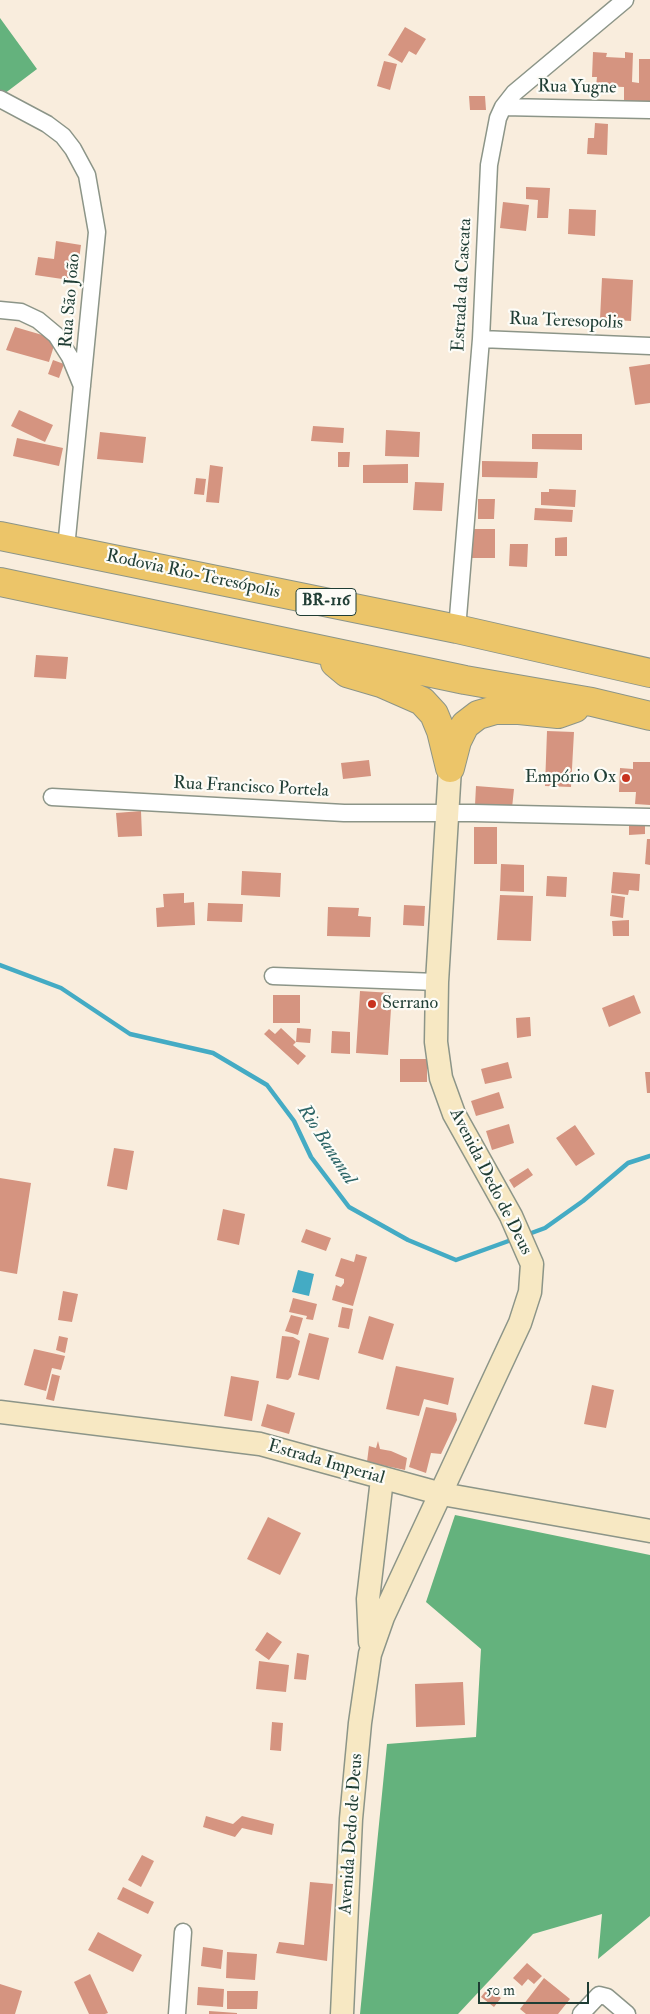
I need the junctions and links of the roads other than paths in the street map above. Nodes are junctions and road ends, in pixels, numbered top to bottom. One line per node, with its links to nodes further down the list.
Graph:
1 (625, 0): 3 (street, Estrada da Cascata)
2 (0, 100): 8 (street, Rua São João)
3 (503, 107): 4 (street, Rua Yugne); 6 (street, Estrada da Cascata)
4 (650, 110)
5 (0, 310): 8 (street)
6 (481, 339): 7 (street, Rua Teresopolis); 12 (street, Estrada da Cascata)
7 (650, 346)
8 (83, 388): 10 (street, Rua São João)
9 (0, 536): 10 (highway, Rodovia Rio-Teresópolis / BR-116)
10 (66, 548): 12 (highway, Rodovia Rio-Teresópolis / BR-116)
11 (0, 582): 13 (highway)
12 (457, 629): 15 (highway, Rodovia Rio-Teresópolis / BR-116)
13 (318, 649): 17 (highway); 19 (highway)
14 (650, 656): 15 (highway)
15 (575, 657): 16 (highway, Rodovia Rio-Teresópolis / BR-116)
16 (650, 673)
17 (592, 702): 18 (highway); 19 (highway)
18 (650, 716)
19 (450, 768): 21 (main road, Avenida Dedo de Deus)
20 (52, 797): 21 (street, Rua Francisco Portela)
21 (447, 814): 22 (street, Rua Francisco Portela); 24 (main road, Avenida Dedo de Deus)
22 (650, 817)
23 (273, 976): 24 (street)
24 (438, 982): 27 (main road, Avenida Dedo de Deus)
25 (0, 1412): 26 (main road, Estrada Imperial)
26 (382, 1478): 27 (main road, Estrada Imperial); 29 (main road, Avenida Dedo de Deus)
27 (442, 1494): 28 (main road, Estrada Imperial); 29 (main road, Avenida Dedo de Deus)
28 (650, 1531)
29 (370, 1654): 32 (main road, Avenida Dedo de Deus)
30 (183, 1932): 31 (street)
31 (177, 2014)
32 (342, 2014)
33 (580, 2014): 34 (street)
34 (627, 2014)

